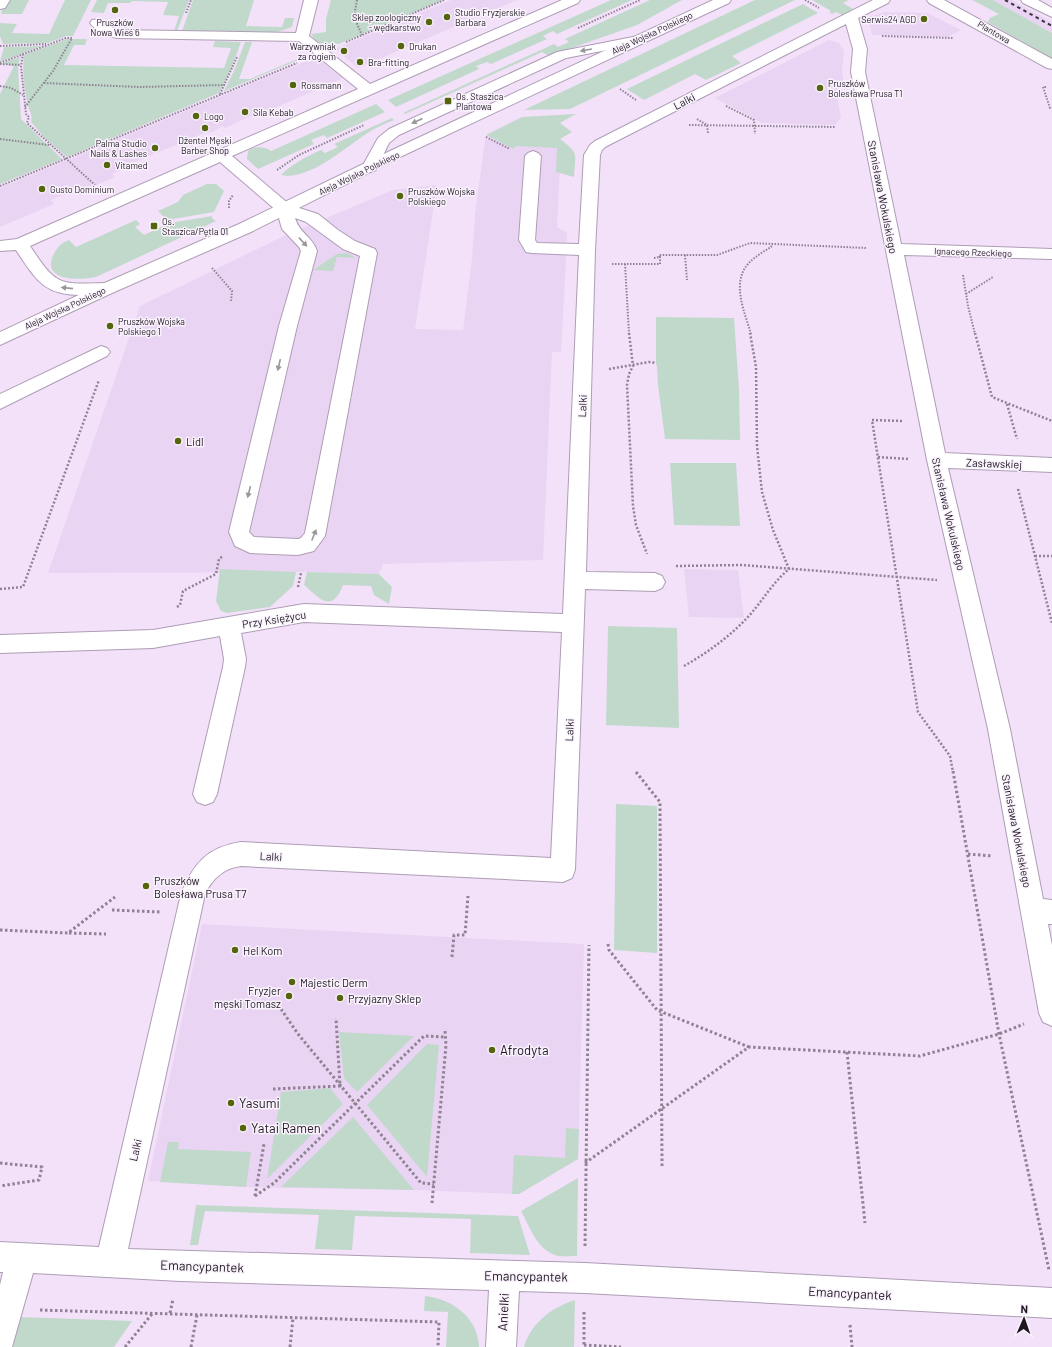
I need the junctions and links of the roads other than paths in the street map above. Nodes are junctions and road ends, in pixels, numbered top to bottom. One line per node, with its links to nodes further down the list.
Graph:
1 (3, 0): 8 (street)
2 (311, 0): 12 (street)
3 (573, 0): 15 (street)
4 (883, 0): 10 (street, Lalki)
5 (934, 0): 14 (street, Plantowa)
6 (1028, 0): 9 (street)
7 (721, 1): 13 (street, Aleja Wojska Polskiego)
8 (0, 5)
9 (1052, 13)
10 (850, 16): 22 (street, Stanisława Wokulskiego); 23 (street, Lalki)
11 (97, 23): 12 (street)
12 (302, 37): 15 (street)
13 (638, 40): 18 (street, Aleja Wojska Polskiego); 18 (street, one-way to 18)
14 (1052, 65)
15 (368, 90): 16 (street)
16 (221, 155): 19 (street); 20 (street)
17 (533, 156): 23 (street)
18 (370, 167): 19 (street, Aleja Wojska Polskiego)
19 (284, 209): 19 (street, one-way to 19); 25 (street, Aleja Wojska Polskiego)
20 (20, 244): 21 (street); 25 (street, one-way to 20)
21 (0, 246)
22 (893, 249): 24 (street, Ignacego Rzeckiego); 29 (street, Stanisława Wokulskiego)
23 (587, 250): 31 (street, Lalki)
24 (1052, 254)
25 (106, 289): 26 (street, Aleja Wojska Polskiego)
26 (0, 339)
27 (101, 352): 28 (street)
28 (0, 402)
29 (936, 460): 30 (street, Zasławskiej); 37 (street, Stanisława Wokulskiego)
30 (1052, 465)
31 (575, 580): 32 (street); 33 (street, Lalki)
32 (656, 582)
33 (574, 623): 34 (street, Przy Księżycu); 40 (street, Lalki)
34 (230, 626): 35 (street, Przy Księżycu); 36 (street)
35 (0, 644)
36 (205, 794)
37 (1042, 911): 38 (street, Stanisława Wokulskiego)
38 (1052, 1013)
39 (11, 1258): 40 (street, Emancypantek); 43 (street)
40 (110, 1263): 41 (street, Emancypantek)
41 (505, 1276): 42 (street, Emancypantek); 44 (street, Anielki)
42 (1052, 1303)
43 (0, 1340)
44 (501, 1347)

